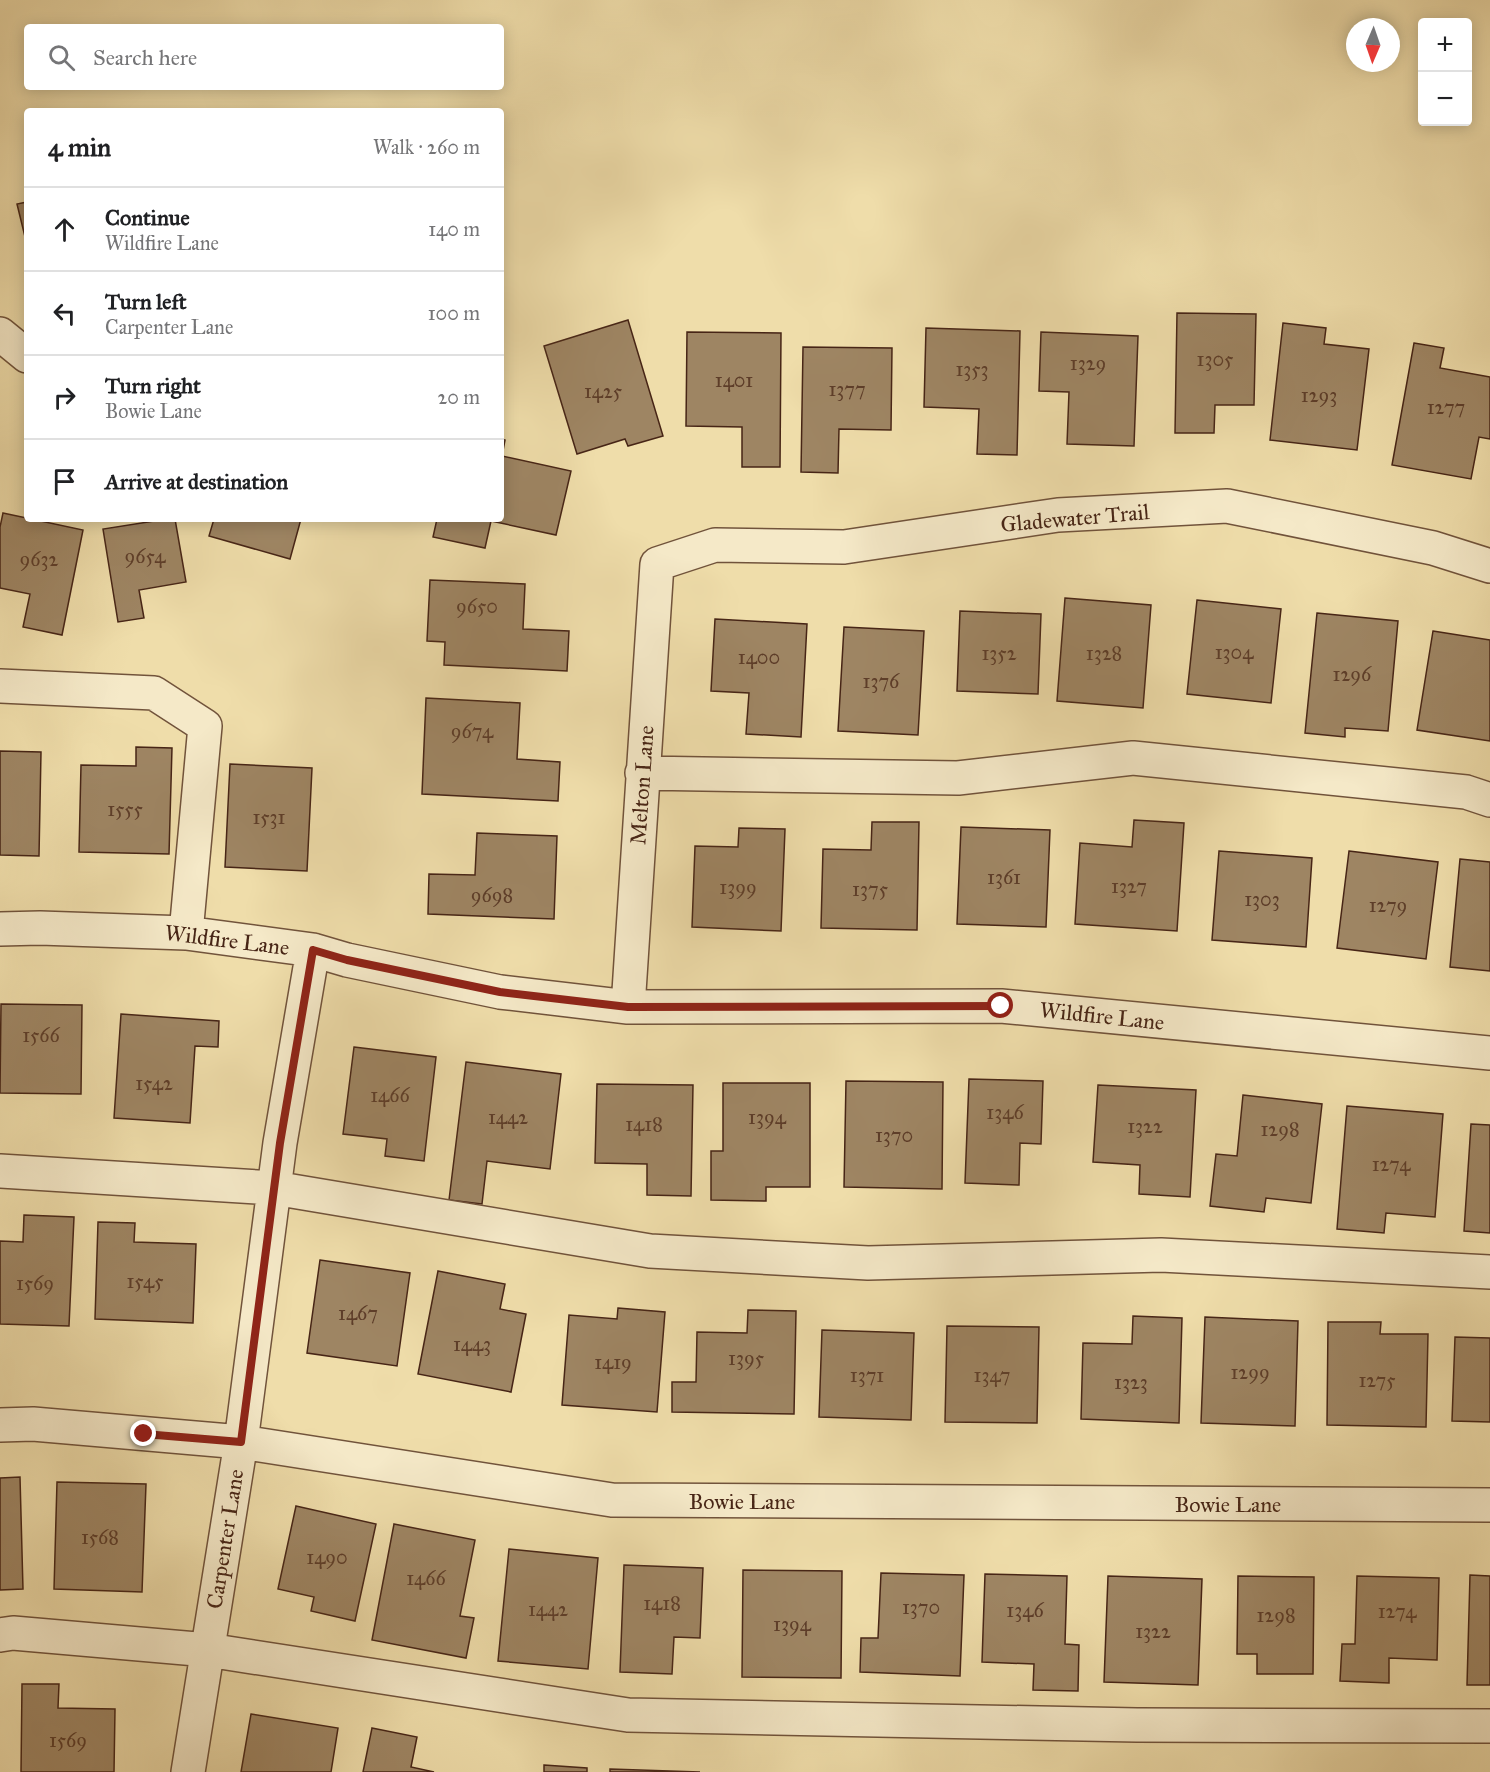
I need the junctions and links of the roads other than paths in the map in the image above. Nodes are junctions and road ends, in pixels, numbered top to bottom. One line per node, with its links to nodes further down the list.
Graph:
1 (0, 334): 2 (street)
2 (24, 354)
3 (657, 564): 4 (street, Gladewater Trail); 6 (street, Melton Lane)
4 (1490, 566)
5 (0, 686): 9 (street)
6 (642, 773): 7 (street); 11 (street, Melton Lane)
7 (1490, 800)
8 (0, 929): 9 (street, Wildfire Lane)
9 (186, 933): 10 (street, Wildfire Lane)
10 (313, 950): 11 (street, Wildfire Lane); 14 (street, Carpenter Lane)
11 (628, 1007): 12 (street, Wildfire Lane)
12 (1490, 1053)
13 (0, 1171): 14 (street)
14 (274, 1188): 15 (street); 17 (street, Carpenter Lane)
15 (1490, 1272)
16 (0, 1425): 17 (street, Bowie Lane)
17 (241, 1442): 18 (street, Bowie Lane); 20 (street, Carpenter Lane)
18 (1490, 1505)
19 (0, 1635): 20 (street)
20 (208, 1650): 21 (street); 22 (street, Carpenter Lane)
21 (1490, 1726)
22 (188, 1772)

